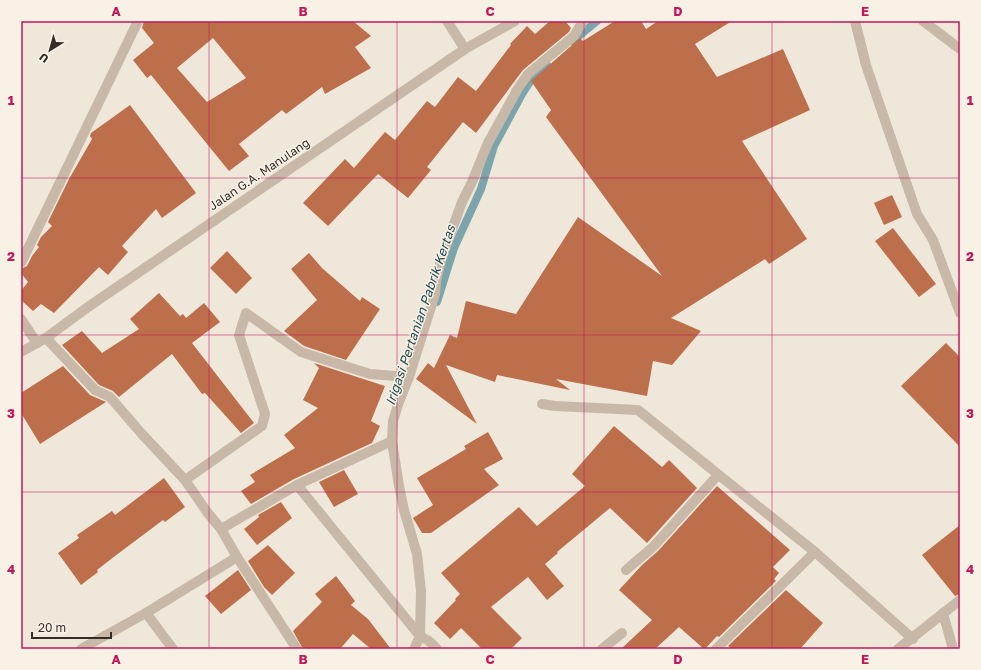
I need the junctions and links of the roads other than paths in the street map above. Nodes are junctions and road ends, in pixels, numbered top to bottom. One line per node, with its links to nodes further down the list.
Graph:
1 (138, 21): 9 (street)
2 (447, 21): 7 (street)
3 (515, 21): 7 (street, Jalan G.A. Manulang)
4 (584, 21): 14 (street)
5 (855, 21): 10 (street)
6 (923, 21): 8 (street)
7 (465, 49): 12 (street, Jalan G.A. Manulang)
8 (960, 49)
9 (21, 263)
10 (960, 313)
11 (21, 319): 12 (street)
12 (42, 340): 13 (street, Jalan G.A. Manulang); 18 (street)
13 (21, 352)
14 (409, 377): 16 (street); 18 (street)
15 (542, 404): 17 (street)
16 (392, 441): 19 (street); 28 (street)
17 (718, 475): 21 (street); 23 (street)
18 (185, 480): 20 (street)
19 (297, 485): 20 (street); 28 (street)
20 (221, 529): 22 (street)
21 (815, 552): 29 (street); 36 (street)
22 (236, 557): 25 (street); 32 (street)
23 (626, 570)
24 (960, 600): 26 (street)
25 (146, 613): 30 (street); 31 (street)
26 (943, 614): 29 (street); 38 (street)
27 (622, 633): 35 (street)
28 (424, 639): 33 (street); 34 (street)
29 (912, 639): 37 (street)
30 (81, 649)
31 (174, 649)
32 (297, 649)
33 (414, 649)
34 (437, 649)
35 (602, 649)
36 (716, 649)
37 (898, 649)
38 (953, 649)

